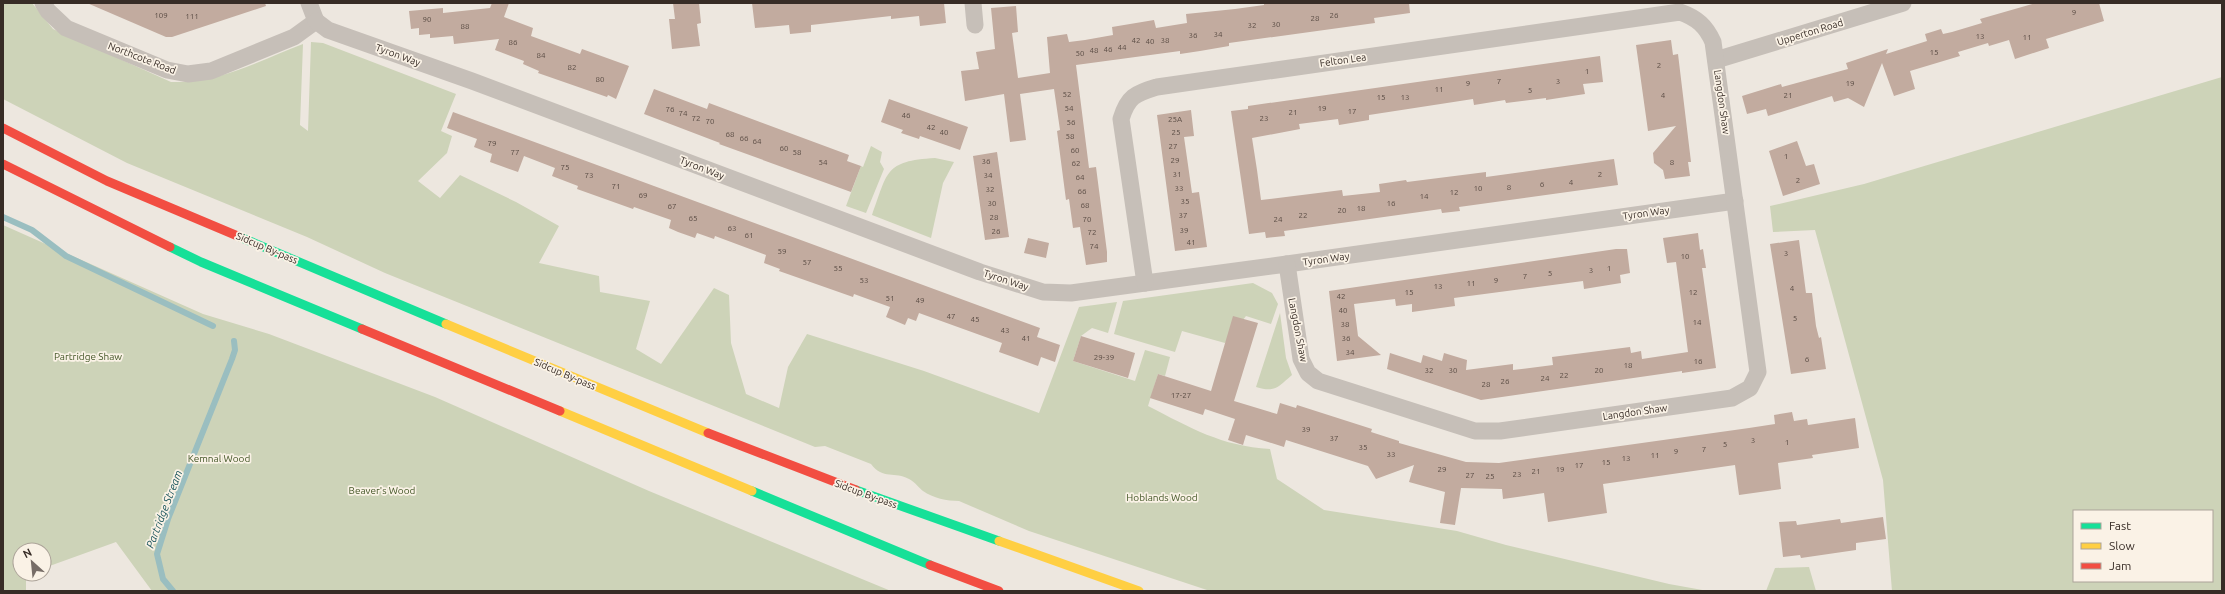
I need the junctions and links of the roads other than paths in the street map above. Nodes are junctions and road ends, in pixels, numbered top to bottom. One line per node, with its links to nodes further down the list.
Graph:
1 (43, 3): 5 (street, Northcote Road)
2 (309, 3): 5 (street)
3 (973, 3): 6 (street)
4 (1903, 3): 7 (street, Upperton Road)
5 (316, 21): 12 (street, Tyron Way)
6 (975, 25)
7 (1716, 60): 10 (street, Langdon Shaw); 12 (street, Felton Lea)
8 (3, 128): 14 (highway, Sidcup By-pass)
9 (3, 164): 13 (highway)
10 (1735, 201): 11 (street, Tyron Way); 11 (street, Langdon Shaw)
11 (1287, 264): 12 (street, Tyron Way)
12 (1145, 283)
13 (999, 591)
14 (1139, 591)

